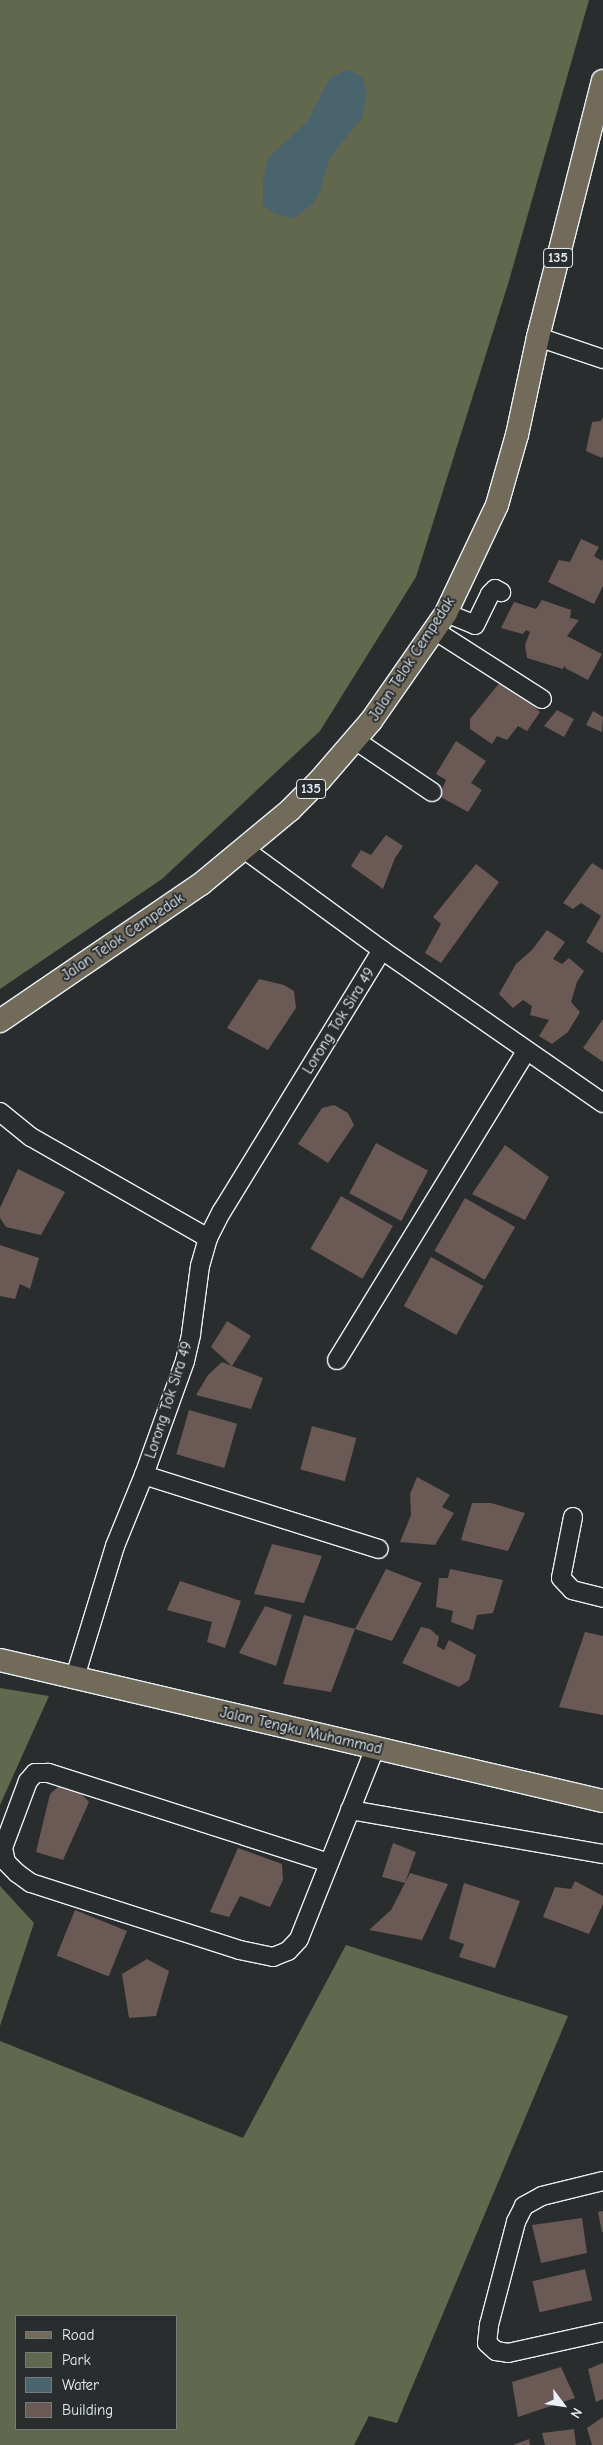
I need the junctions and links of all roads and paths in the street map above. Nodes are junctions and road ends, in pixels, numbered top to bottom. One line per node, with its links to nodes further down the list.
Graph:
1 (603, 81): 2 (main road, Jalan Telok Cempedak / 135)
2 (538, 337): 3 (street); 5 (main road, Jalan Telok Cempedak / 135)
3 (603, 358)
4 (502, 592): 5 (street)
5 (440, 621): 6 (street); 7 (main road, Jalan Telok Cempedak / 135)
6 (542, 699)
7 (355, 740): 8 (street); 9 (main road, Jalan Telok Cempedak / 135)
8 (432, 792)
9 (244, 849): 10 (street); 11 (main road, Jalan Telok Cempedak / 135)
10 (382, 950): 12 (street); 15 (street, Lorong Tok Sira 49)
11 (0, 1021)
12 (526, 1052): 13 (street); 16 (street)
13 (603, 1103)
14 (0, 1112): 15 (street)
15 (208, 1238): 17 (street, Lorong Tok Sira 49)
16 (337, 1360)
17 (144, 1475): 19 (street); 22 (street, Lorong Tok Sira 49)
18 (573, 1517): 20 (street)
19 (379, 1549)
20 (603, 1598)
21 (0, 1660): 22 (main road, Jalan Tengku Muhammad)
22 (75, 1677): 23 (main road, Jalan Tengku Muhammad)
23 (375, 1748): 24 (main road, Jalan Tengku Muhammad); 25 (street)
24 (603, 1801)
25 (350, 1810): 26 (street); 27 (street)
26 (603, 1854)
27 (328, 1864): 27 (street)
28 (603, 2181): 29 (street)
29 (603, 2332)

